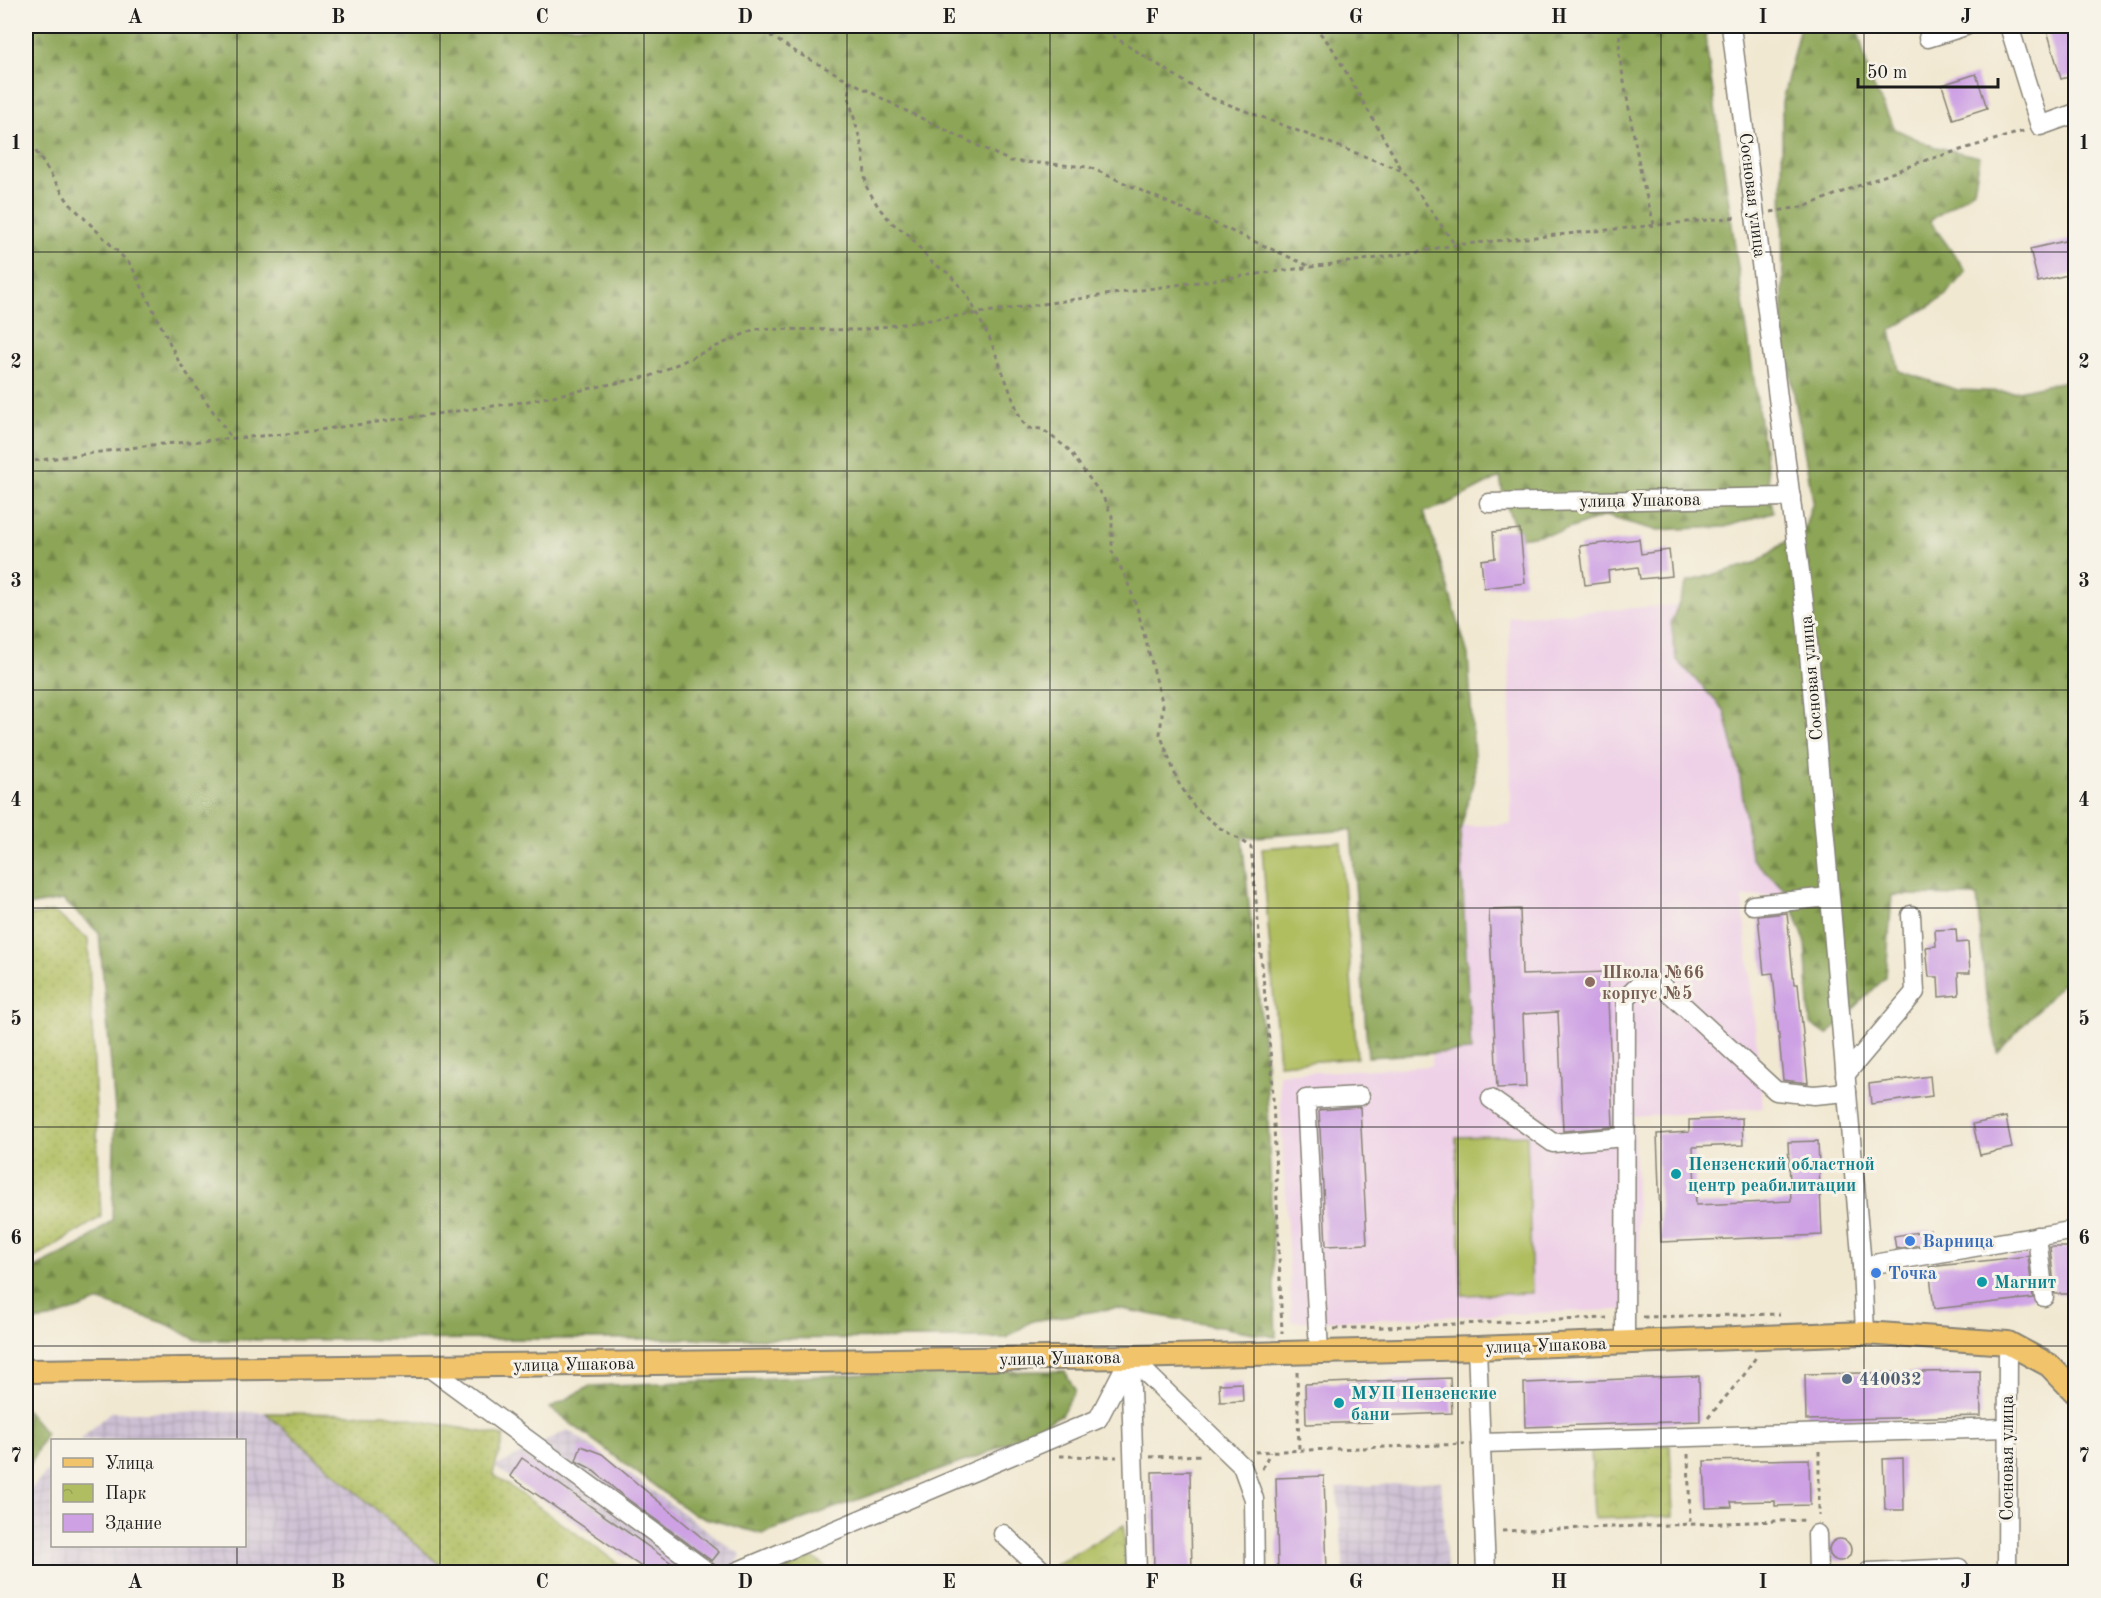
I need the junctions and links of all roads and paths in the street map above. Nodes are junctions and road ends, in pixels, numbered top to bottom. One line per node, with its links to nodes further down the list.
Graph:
1 (35, 26): 9 (path)
2 (755, 26): 11 (path)
3 (1097, 26): 15 (path)
4 (1314, 26): 15 (path)
5 (1620, 26): 17 (path)
6 (1731, 26): 16 (street, Сосновая улица)
7 (1966, 26): 10 (street)
8 (2009, 26): 13 (street)
9 (26, 27)
10 (1928, 38)
11 (849, 80): 19 (path); 20 (path)
12 (2076, 113): 13 (street)
13 (2040, 126): 16 (path)
14 (26, 136): 21 (path)
15 (1403, 171): 18 (path)
16 (1755, 215): 17 (path); 23 (street, Сосновая улица)
17 (1654, 225): 18 (path)
18 (1455, 245): 19 (path)
19 (1311, 267): 20 (path)
20 (976, 313): 21 (path); 41 (path)
21 (232, 439): 22 (path)
22 (26, 462)
23 (1791, 497): 24 (street, улица Ушакова); 25 (street, Сосновая улица)
24 (1489, 503)
25 (1829, 897): 26 (street); 28 (street, Сосновая улица)
26 (1753, 905)
27 (1911, 915): 28 (street)
28 (1846, 1084): 31 (street); 34 (street, Сосновая улица)
29 (1360, 1096): 41 (street)
30 (1491, 1099): 31 (street)
31 (1626, 1137): 37 (street)
32 (2076, 1230): 33 (street)
33 (2037, 1236): 34 (street); 35 (street)
34 (1862, 1266): 36 (street, Сосновая улица)
35 (2044, 1296)
36 (1865, 1333): 37 (main road, улица Ушакова); 38 (main road, улица Ушакова)
37 (1625, 1342): 39 (main road, улица Ушакова)
38 (2008, 1343): 45 (main road, улица Ушакова); 46 (street, Сосновая улица)
39 (1477, 1348): 41 (main road, улица Ушакова); 49 (street)
40 (1760, 1351): 48 (path)
41 (1300, 1352): 42 (main road, улица Ушакова); 50 (path)
42 (1130, 1357): 43 (main road, улица Ушакова); 56 (street); 58 (street); 59 (street)
43 (427, 1366): 44 (main road, улица Ушакова); 55 (street)
44 (26, 1371)
45 (2076, 1394)
46 (2007, 1428): 47 (street); 64 (street, Сосновая улица)
47 (1819, 1434): 48 (street); 51 (path)
48 (1687, 1438): 49 (street); 51 (path)
49 (1481, 1443): 52 (street)
50 (1299, 1451)
51 (1690, 1523): 52 (path)
52 (1485, 1532): 60 (street)
53 (1003, 1534): 57 (street)
54 (1817, 1534): 61 (street)
55 (708, 1572)
56 (736, 1572)
57 (1044, 1572)
58 (1137, 1572)
59 (1255, 1572)
60 (1486, 1572)
61 (1818, 1572)
62 (1868, 1572): 63 (street)
63 (1959, 1572)
64 (2007, 1572)

